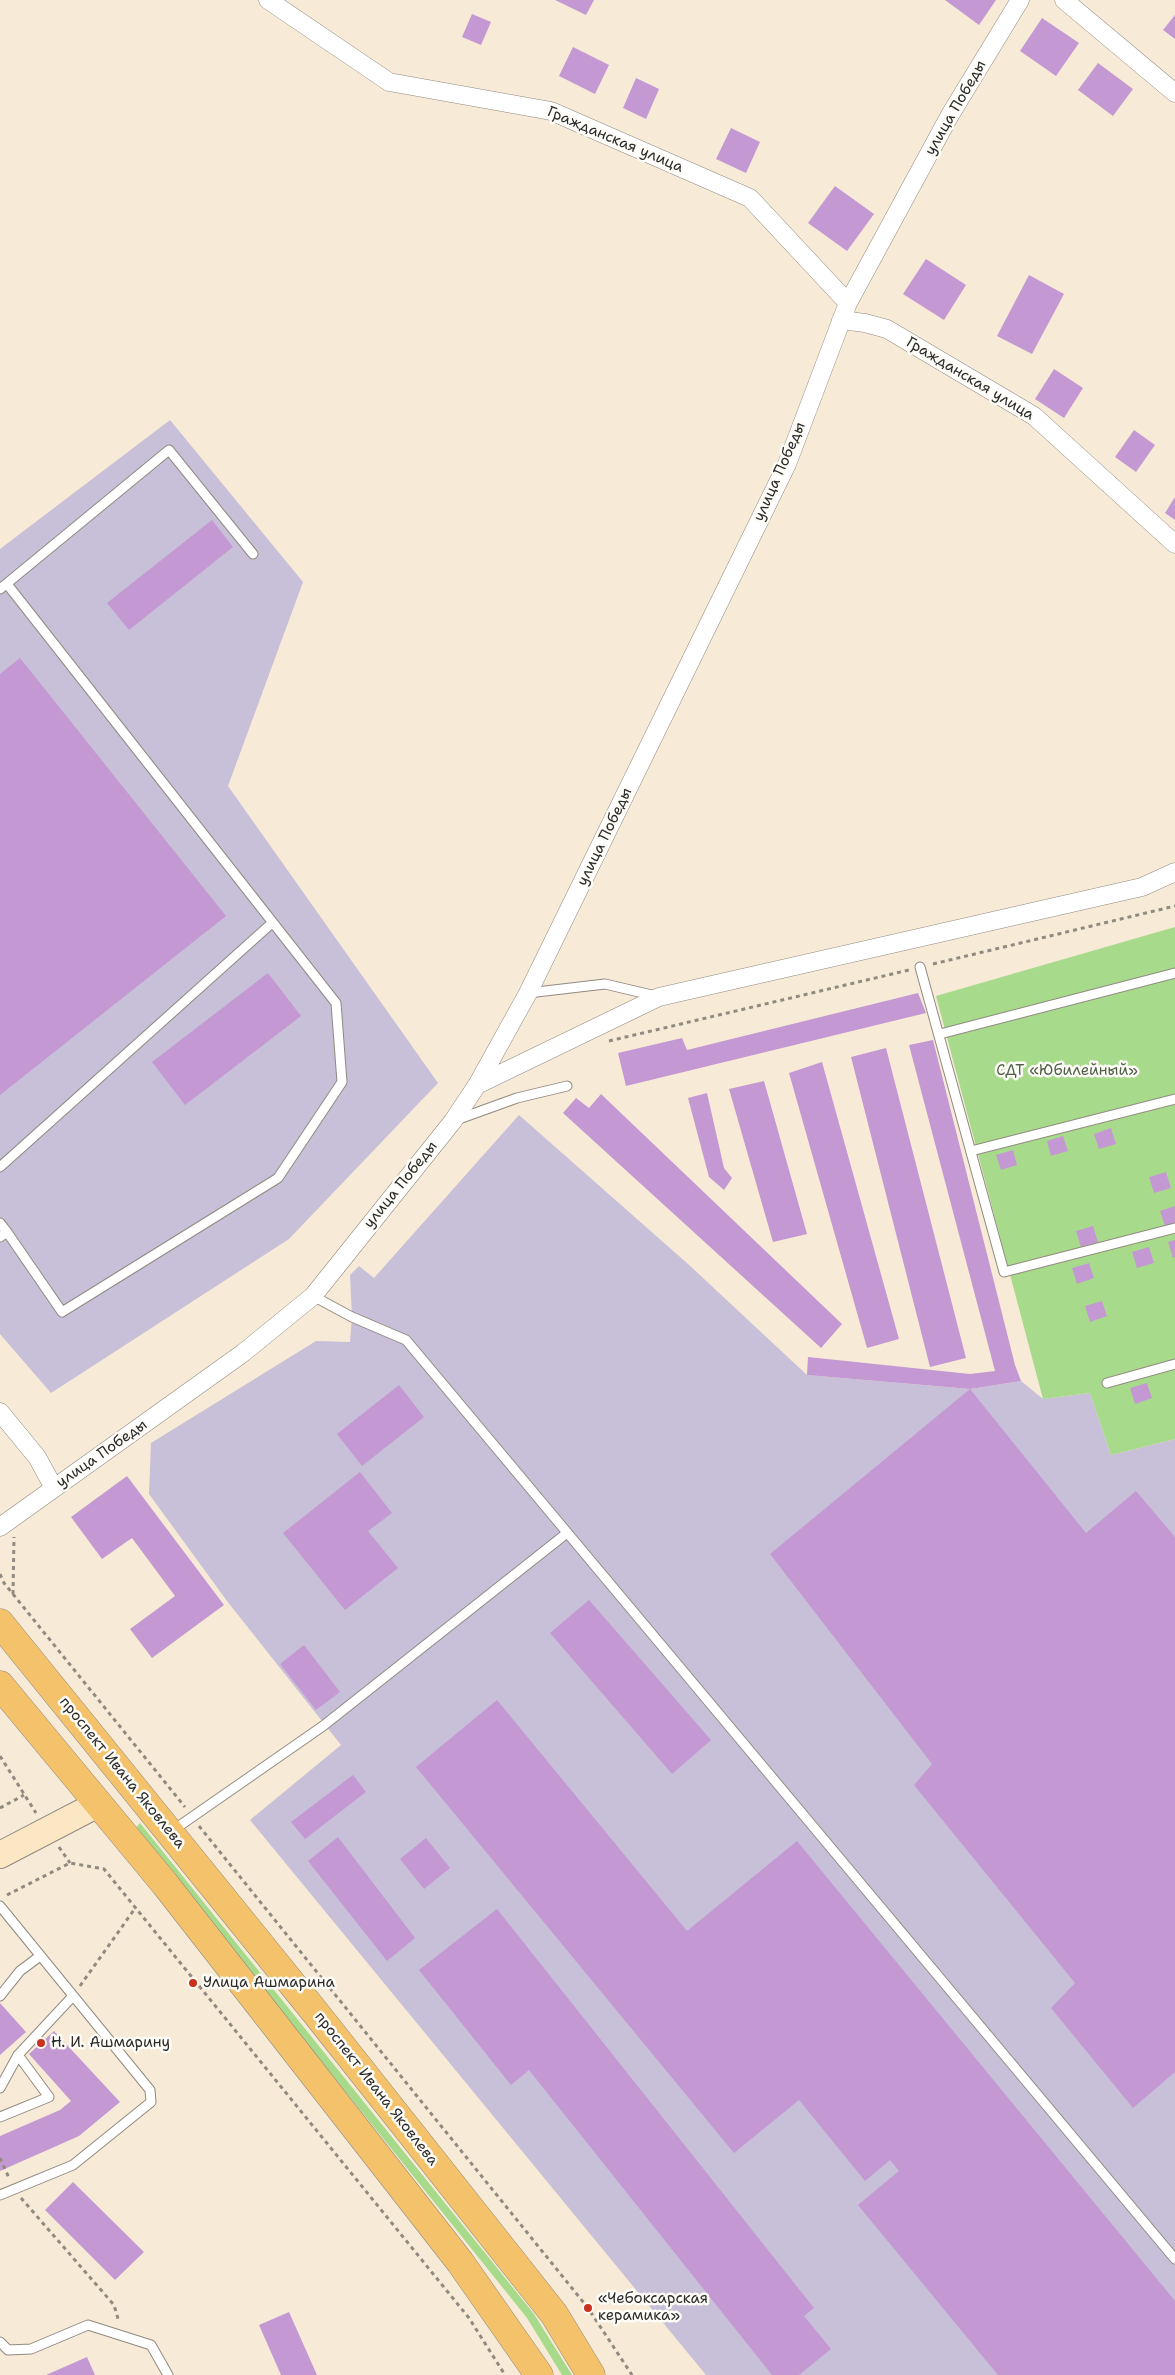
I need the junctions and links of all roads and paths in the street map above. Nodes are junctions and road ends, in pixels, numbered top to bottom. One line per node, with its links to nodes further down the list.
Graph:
1 (268, 0): 5 (street, Гражданская улица)
2 (1020, 0): 5 (street, улица Победы)
3 (1064, 0): 4 (street)
4 (1175, 93)
5 (848, 303): 6 (street, улица Победы)
6 (841, 320): 7 (street, Гражданская улица); 15 (street, улица Победы)
7 (1175, 544)
8 (253, 554): 9 (lane)
9 (3, 586): 12 (lane)
10 (1175, 872): 16 (street)
11 (1175, 906): 13 (path)
12 (272, 923): 24 (lane); 27 (lane)
13 (920, 967): 17 (lane); 18 (path)
14 (1175, 973): 17 (lane)
15 (528, 993): 16 (lane); 19 (street, улица Победы)
16 (659, 997): 18 (street)
17 (940, 1034): 23 (lane)
18 (574, 1038): 19 (street)
19 (477, 1085): 22 (street, улица Победы)
20 (567, 1086): 22 (lane)
21 (1175, 1099): 23 (lane)
22 (453, 1121): 28 (street, улица Победы)
23 (971, 1151): 26 (lane)
24 (0, 1167)
25 (0, 1223): 27 (lane)
26 (1175, 1228)
27 (3, 1235)
28 (313, 1296): 32 (street, улица Победы); 34 (lane)
29 (1175, 1364): 30 (lane)
30 (1107, 1382)
31 (0, 1412): 32 (street)
32 (54, 1488): 33 (street, улица Победы)
33 (7, 1522): 36 (path)
34 (568, 1533): 45 (lane); 62 (lane)
35 (0, 1574): 36 (path)
36 (13, 1594): 45 (path)
37 (0, 1623): 40 (main road, проспект Ивана Яковлева)
38 (0, 1685): 42 (main road)
39 (0, 1756): 41 (path)
40 (130, 1783): 42 (main road); 46 (main road, проспект Ивана Яковлева)
41 (24, 1795): 43 (path); 44 (path)
42 (98, 1804): 48 (main road); 67 (main road)
43 (0, 1808)
44 (37, 1814)
45 (191, 1816): 46 (lane); 69 (path)
46 (170, 1832): 68 (main road, проспект Ивана Яковлева)
47 (56, 1843): 49 (path)
48 (0, 1855)
49 (70, 1863): 50 (path); 52 (path)
50 (0, 1898)
51 (0, 1906): 53 (lane)
52 (136, 1907): 55 (path); 66 (path)
53 (40, 1956): 54 (lane); 55 (lane)
54 (0, 1996)
55 (73, 1996): 56 (lane); 60 (lane)
56 (18, 2055): 57 (lane); 58 (lane)
57 (0, 2088)
58 (0, 2117)
59 (0, 2158): 60 (path)
60 (13, 2189): 61 (lane); 63 (path)
61 (0, 2195)
62 (1175, 2259)
63 (124, 2336): 64 (lane); 65 (lane)
64 (0, 2342)
65 (168, 2375)
66 (505, 2375)
67 (539, 2375)
68 (591, 2375)
69 (632, 2375)

